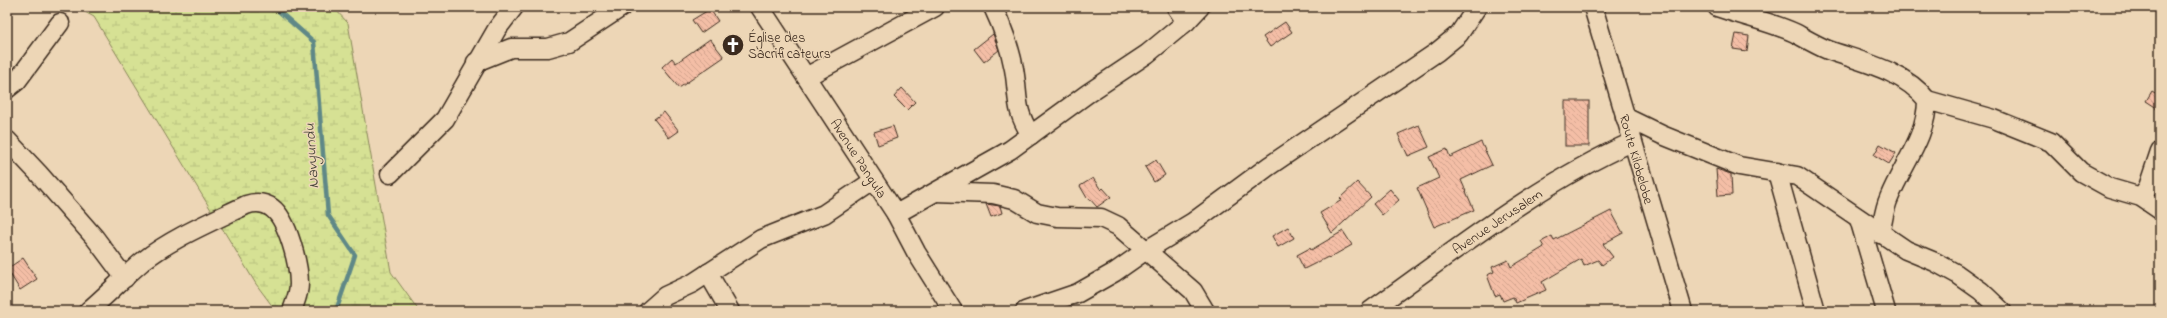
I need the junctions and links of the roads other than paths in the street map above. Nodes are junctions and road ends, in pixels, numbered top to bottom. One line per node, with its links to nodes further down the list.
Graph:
1 (514, 7): 12 (street)
2 (622, 7): 12 (street)
3 (760, 7): 13 (street, Avenue Pangula)
4 (935, 7): 13 (street)
5 (993, 7): 17 (street)
6 (1200, 7): 10 (street)
7 (1477, 7): 30 (street)
8 (1593, 7): 16 (street, Route Kilobelobe)
9 (1717, 7): 15 (street)
10 (1181, 14): 17 (street)
11 (60, 23): 14 (street)
12 (476, 62): 22 (street)
13 (806, 77): 23 (street, Avenue Pangula)
14 (7, 89)
15 (1927, 100): 25 (street); 29 (street)
16 (1625, 117): 19 (street, Route Kilobelobe); 21 (street)
17 (1031, 135): 24 (street)
18 (7, 140): 32 (street)
19 (1632, 142): 40 (street, Avenue Jerusalem); 41 (street, Route Kilobelobe)
20 (2160, 151): 25 (street)
21 (1777, 172): 28 (street); 42 (street)
22 (390, 174)
23 (873, 181): 27 (street, Avenue Pangula); 31 (street)
24 (935, 192): 27 (street); 30 (street)
25 (2141, 197): 26 (street)
26 (2160, 210)
27 (896, 214): 37 (street, Avenue Pangula)
28 (1859, 219): 29 (street); 43 (street)
29 (1880, 234): 44 (street)
30 (1145, 250): 38 (street); 39 (street)
31 (708, 274): 35 (street); 36 (street)
32 (125, 278): 33 (street); 34 (street)
33 (88, 311)
34 (292, 311)
35 (648, 311)
36 (730, 311)
37 (953, 311)
38 (1025, 311)
39 (1205, 311)
40 (1370, 311)
41 (1683, 311)
42 (1816, 311)
43 (1886, 311)
44 (2002, 311)

